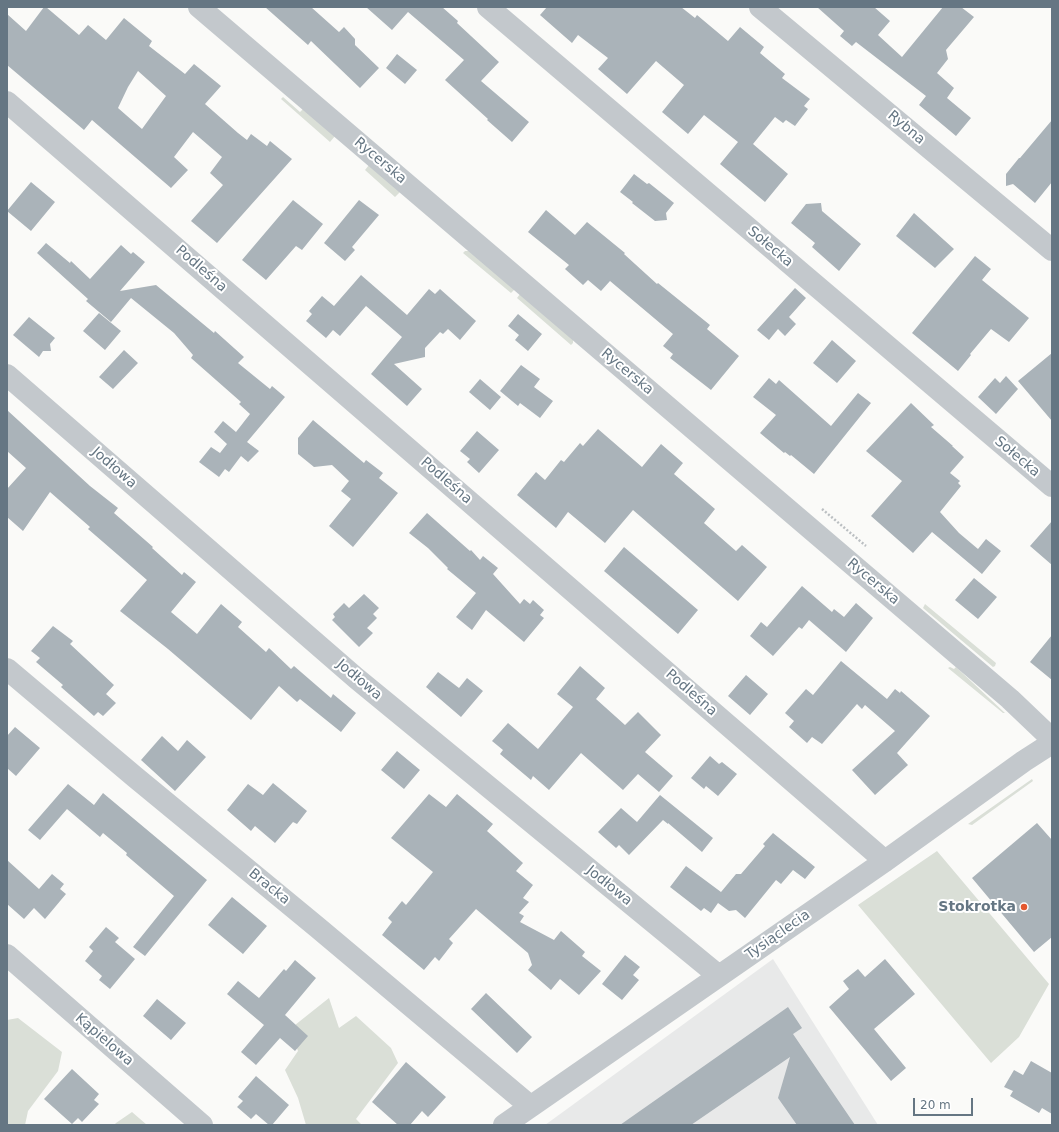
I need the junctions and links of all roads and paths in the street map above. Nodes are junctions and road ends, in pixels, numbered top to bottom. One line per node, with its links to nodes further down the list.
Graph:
1 (199, 7): 9 (street, Rycerska)
2 (488, 7): 7 (street, Sołecka)
3 (760, 7): 5 (street, Rybna)
4 (7, 102): 11 (street, Podleśna)
5 (1052, 250)
6 (7, 375): 13 (street, Jodłowa)
7 (1052, 486)
8 (7, 669): 14 (street, Bracka)
9 (1052, 739)
10 (1052, 743): 11 (street, Tysiąclecia)
11 (885, 861): 13 (street, Tysiąclecia)
12 (11, 965): 15 (street, Kąpielowa)
13 (719, 976): 14 (street, Tysiąclecia)
14 (530, 1106): 16 (street, Tysiąclecia)
15 (202, 1125)
16 (504, 1125)

